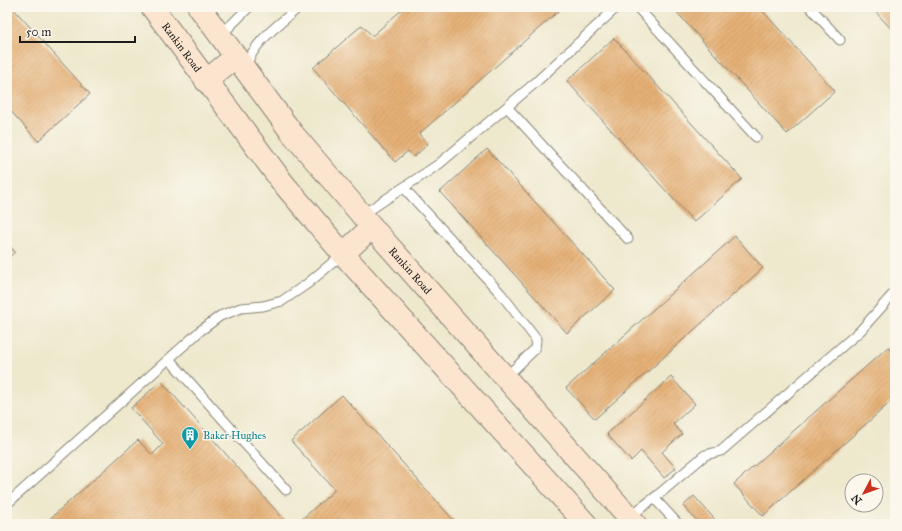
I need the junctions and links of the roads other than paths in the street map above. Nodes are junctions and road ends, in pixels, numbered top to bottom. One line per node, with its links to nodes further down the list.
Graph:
1 (152, 7): 11 (main road, Rankin Road)
2 (199, 7): 8 (main road, Rankin Road)
3 (249, 7): 8 (lane)
4 (299, 7): 10 (lane)
5 (617, 7): 12 (lane)
6 (637, 7): 13 (lane)
7 (810, 7): 9 (lane)
8 (220, 36): 10 (main road, Rankin Road)
9 (840, 40)
10 (240, 64): 11 (main road); 15 (main road, Rankin Road)
11 (206, 81): 17 (main road, Rankin Road)
12 (507, 107): 14 (lane); 16 (lane)
13 (756, 137)
14 (404, 188): 15 (lane); 20 (lane)
15 (367, 221): 17 (main road); 20 (main road, Rankin Road)
16 (628, 239)
17 (343, 254): 19 (lane); 25 (main road, Rankin Road)
18 (895, 292): 22 (lane)
19 (169, 359): 21 (lane); 23 (lane)
20 (505, 378): 24 (main road, Rankin Road)
21 (286, 490)
22 (654, 498): 24 (lane); 26 (lane)
23 (7, 504)
24 (629, 522)
25 (586, 524)
26 (678, 524)

